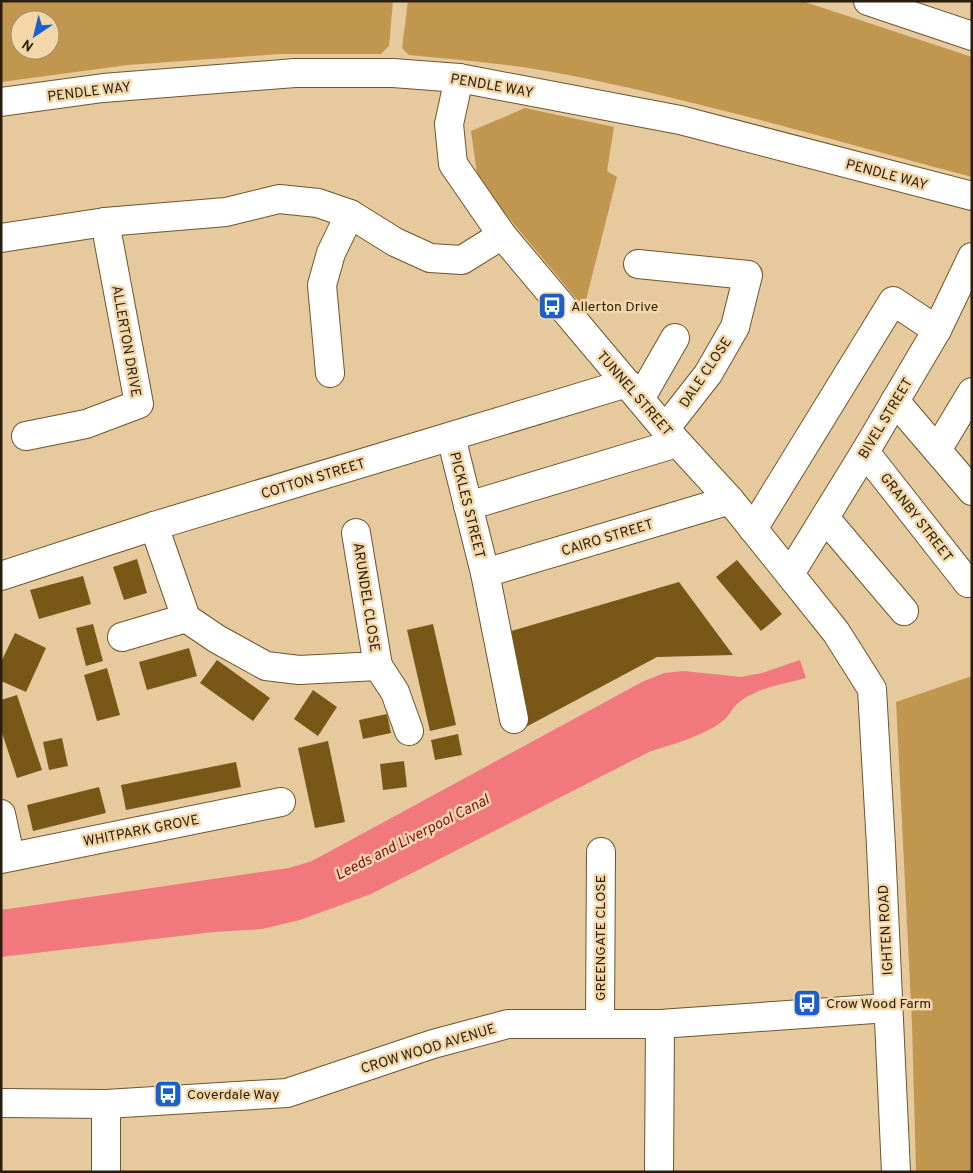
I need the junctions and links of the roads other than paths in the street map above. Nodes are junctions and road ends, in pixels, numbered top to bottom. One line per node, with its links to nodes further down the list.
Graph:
1 (868, 1): 2 (main road)
2 (972, 36)
3 (459, 78): 4 (main road, PENDLE WAY); 5 (main road, PENDLE WAY); 8 (main road, TUNNEL STREET)
4 (1, 102)
5 (972, 196)
6 (350, 214): 7 (main road); 8 (main road); 14 (main road)
7 (105, 222): 9 (main road); 18 (main road, ALLERTON DRIVE)
8 (502, 235): 15 (main road, TUNNEL STREET)
9 (1, 238)
10 (971, 260): 12 (main road, BIVEL STREET)
11 (638, 264): 19 (main road, DALE CLOSE)
12 (937, 330): 17 (main road, BIVEL STREET); 28 (main road)
13 (675, 338): 15 (main road)
14 (330, 372)
15 (634, 391): 19 (main road, TUNNEL STREET); 20 (main road, COTTON STREET)
16 (972, 392): 21 (main road)
17 (895, 401): 21 (main road); 22 (main road, BIVEL STREET)
18 (26, 436)
19 (671, 436): 24 (main road, TUNNEL STREET); 25 (main road)
20 (451, 437): 25 (main road, PICKLES STREET); 27 (main road, COTTON STREET)
21 (937, 450): 23 (main road)
22 (865, 452): 26 (main road, BIVEL STREET); 33 (main road, GRANBY STREET)
23 (972, 491)
24 (730, 500): 28 (main road, TUNNEL STREET); 30 (main road, CAIRO STREET)
25 (468, 506): 30 (main road, PICKLES STREET)
26 (825, 518): 31 (main road, BIVEL STREET); 34 (main road)
27 (154, 526): 32 (main road, COTTON STREET); 35 (main road)
28 (753, 529): 31 (main road, TUNNEL STREET)
29 (356, 532): 37 (main road, ARUNDEL CLOSE)
30 (485, 573): 39 (main road, PICKLES STREET)
31 (790, 574): 38 (main road, TUNNEL STREET)
32 (1, 576)
33 (968, 583)
34 (904, 611)
35 (186, 618): 36 (main road); 37 (main road, ARUNDEL CLOSE)
36 (122, 637)
37 (378, 666): 40 (main road)
38 (872, 689): 45 (main road, IGHTEN ROAD)
39 (514, 720)
40 (409, 731)
41 (281, 802): 44 (main road, WHITPARK GROVE)
42 (1, 814): 44 (main road)
43 (601, 852): 46 (main road, GREENGATE CLOSE)
44 (6, 858)
45 (888, 1008): 47 (main road, CROW WOOD AVENUE); 52 (main road, IGHTEN ROAD)
46 (600, 1024): 47 (main road, CROW WOOD AVENUE); 49 (main road, CROW WOOD AVENUE)
47 (660, 1024): 51 (main road)
48 (1, 1103): 49 (main road, CROW WOOD AVENUE)
49 (106, 1104): 50 (main road)
50 (106, 1172)
51 (659, 1172)
52 (896, 1172)

